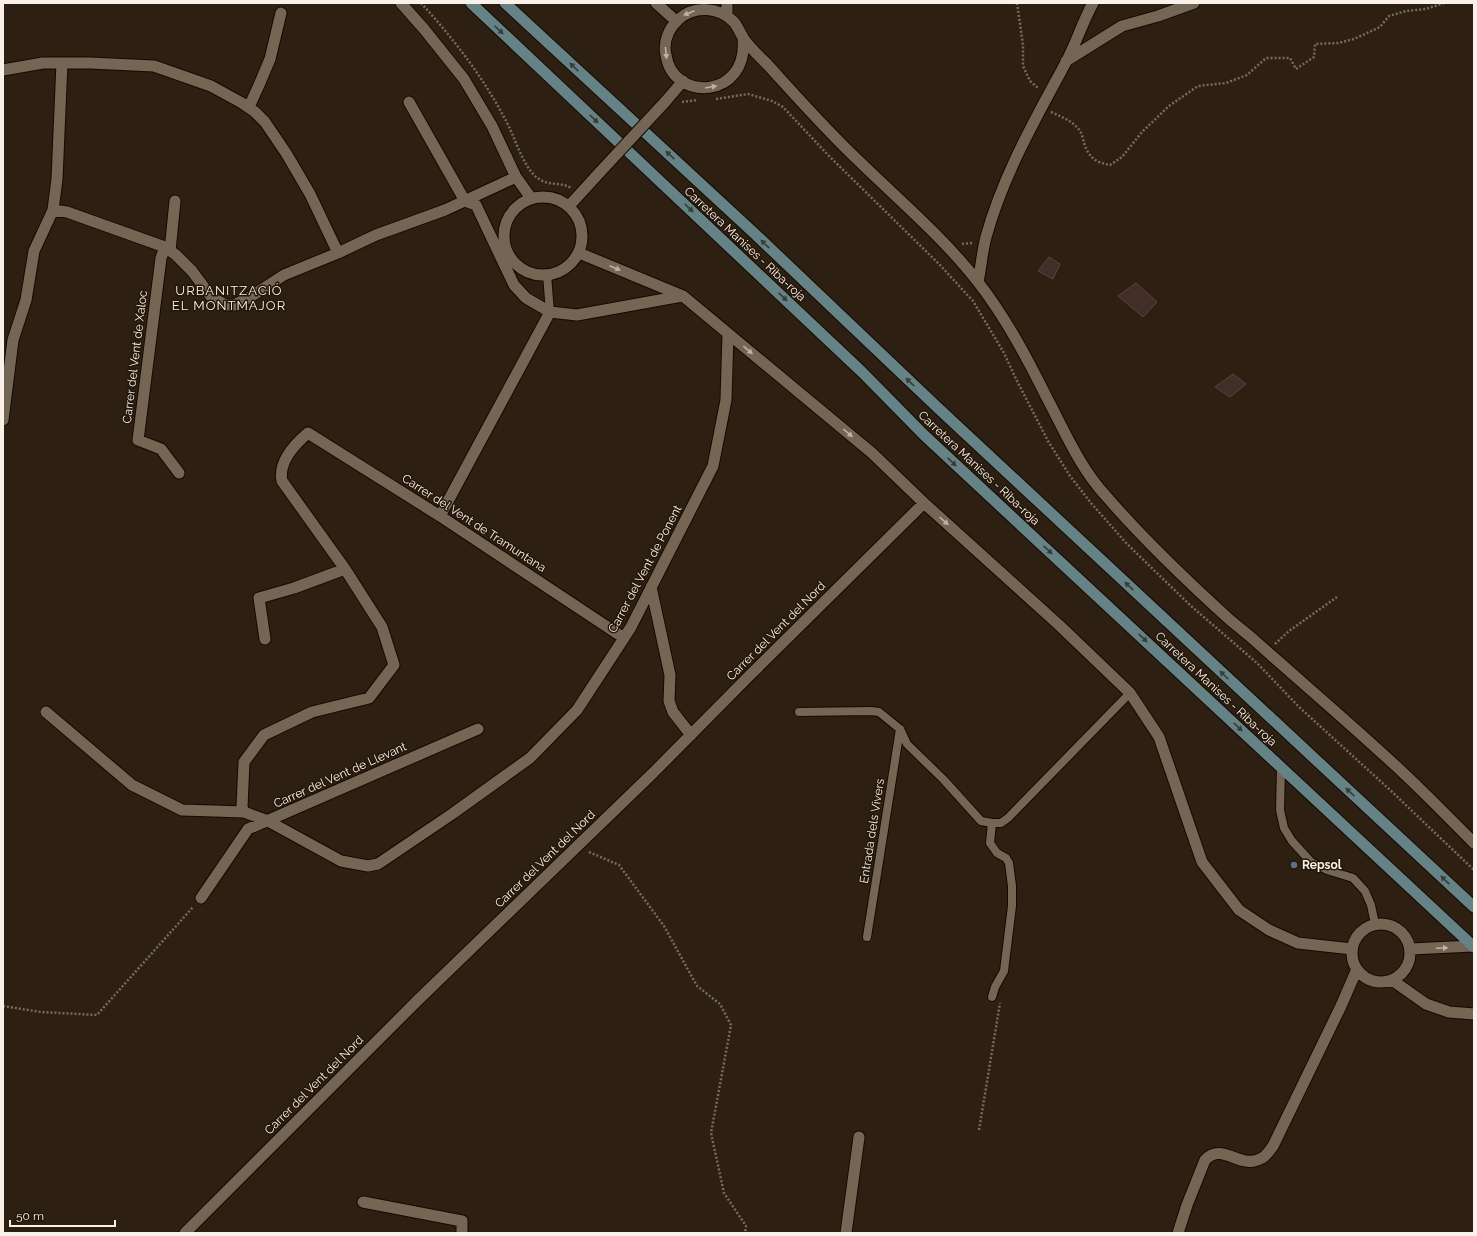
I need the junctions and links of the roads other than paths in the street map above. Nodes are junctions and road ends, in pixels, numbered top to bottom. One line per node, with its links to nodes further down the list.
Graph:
1 (401, 3): 18 (street)
2 (471, 3): 46 (main road, Carretera Manises - Riba-roja, one-way to 46)
3 (505, 3): 52 (main road, Carretera Manises - Riba-roja, one-way to 3)
4 (656, 3): 10 (street)
5 (728, 3): 9 (street)
6 (1093, 3): 12 (street)
7 (1194, 3): 12 (street)
8 (281, 14): 17 (street)
9 (728, 16): 10 (street, one-way to 10); 11 (street)
10 (676, 21): 15 (street, one-way to 15)
11 (743, 38): 15 (street, one-way to 11); 28 (street)
12 (1066, 61): 28 (street)
13 (62, 63): 14 (street); 17 (street); 23 (street)
14 (3, 70)
15 (683, 81): 22 (street, bridge)
16 (409, 102): 21 (street)
17 (249, 107): 25 (street)
18 (516, 177): 19 (street); 21 (street)
19 (531, 198): 22 (street); 27 (street)
20 (175, 201): 24 (street)
21 (465, 201): 25 (street); 30 (street)
22 (569, 206): 26 (street)
23 (53, 210): 24 (street); 32 (street)
24 (168, 249): 25 (street); 33 (street, Carrer del Vent de Xaloc)
25 (338, 253)
26 (579, 253): 27 (street); 29 (street, one-way to 29)
27 (547, 275): 30 (lane)
28 (978, 282): 50 (street)
29 (683, 296): 30 (street); 31 (street)
30 (550, 312): 35 (street)
31 (728, 334): 34 (street, one-way to 34); 37 (street, Carrer del Vent de Ponent)
32 (3, 420)
33 (179, 473)
34 (924, 503): 40 (street, one-way to 40); 45 (street, Carrer del Vent del Nord)
35 (440, 516): 36 (street, Carrer del Vent de Tramuntana); 38 (street, Carrer del Vent de Tramuntana)
36 (345, 569): 39 (street); 47 (street)
37 (651, 587): 38 (street, Carrer del Vent de Ponent); 45 (street)
38 (624, 638): 48 (street, Carrer del Vent de Ponent)
39 (265, 639)
40 (1130, 694): 49 (lane); 56 (street)
41 (46, 712): 47 (street, Carrer del Vent de Llevant)
42 (799, 712): 44 (lane)
43 (478, 729): 48 (street, Carrer del Vent de Llevant)
44 (900, 729): 49 (lane); 54 (lane, Entrada dels Vivers)
45 (690, 735): 64 (street, Carrer del Vent del Nord)
46 (1281, 766): 53 (lane); 55 (main road, Carretera Manises - Riba-roja)
47 (244, 812): 48 (street, Carrer del Vent de Llevant)
48 (268, 821): 51 (street)
49 (992, 823): 60 (lane)
50 (1474, 843)
51 (201, 898)
52 (1474, 907)
53 (1375, 924): 56 (street); 57 (street)
54 (867, 937)
55 (1474, 947): 57 (street, one-way to 55)
56 (1352, 949): 58 (street)
57 (1411, 949): 59 (street)
58 (1357, 969): 59 (street); 67 (street)
59 (1392, 980): 61 (street)
60 (992, 997)
61 (1474, 1014)
62 (859, 1137): 66 (street)
63 (363, 1202): 65 (street)
64 (185, 1233)
65 (462, 1233)
66 (846, 1233)
67 (1178, 1233)

